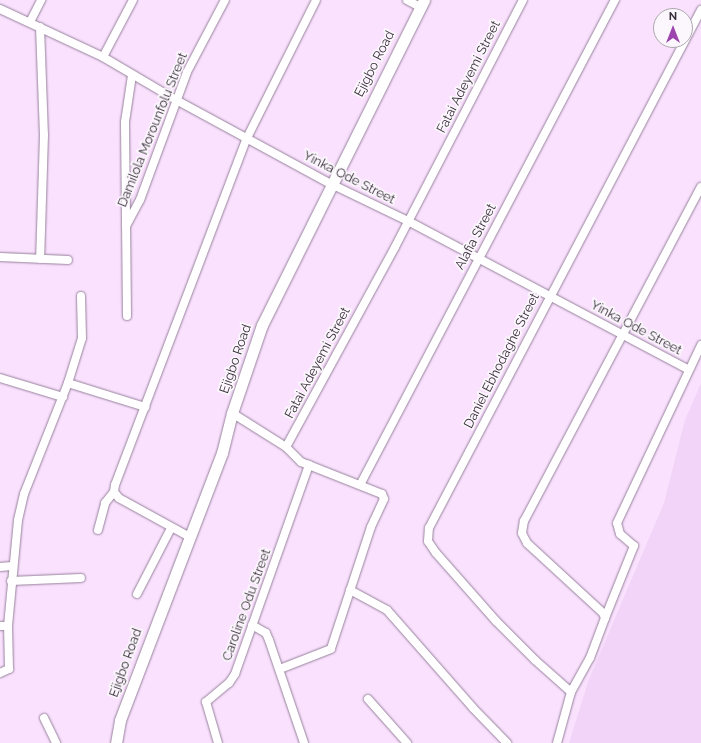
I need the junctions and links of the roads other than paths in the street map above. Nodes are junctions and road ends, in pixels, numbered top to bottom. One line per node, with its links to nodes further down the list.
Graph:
1 (41, 0): 11 (street)
2 (133, 0): 13 (street)
3 (225, 0): 15 (street, Damilola Morounfolu Street)
4 (316, 0): 16 (street)
5 (407, 0): 8 (street)
6 (523, 0): 19 (street, Fatai Adeyemi Street)
7 (615, 0): 22 (street, Alafia Street)
8 (422, 3): 17 (street, Ejigbo Road)
9 (0, 9): 11 (street, Yinka Ode Street)
10 (701, 10): 26 (street, Daniel Ebhodaghe Street)
11 (30, 22): 12 (street, Yinka Ode Street)
12 (40, 27): 13 (street, Yinka Ode Street); 23 (street)
13 (103, 57): 14 (street, Yinka Ode Street)
14 (132, 75): 15 (street, Yinka Ode Street); 20 (street)
15 (176, 100): 16 (street, Yinka Ode Street); 20 (street, Damilola Morounfolu Street)
16 (247, 138): 17 (street, Yinka Ode Street); 34 (street)
17 (331, 184): 19 (street, Yinka Ode Street); 35 (street, Ejigbo Road)
18 (701, 187): 28 (street)
19 (408, 221): 22 (street, Yinka Ode Street); 36 (street, Fatai Adeyemi Street)
20 (126, 226): 27 (street)
21 (0, 257): 23 (street)
22 (478, 258): 26 (street, Yinka Ode Street); 38 (street, Alafia Street)
23 (40, 259): 24 (street)
24 (68, 260)
25 (81, 296): 32 (street)
26 (549, 296): 28 (street, Yinka Ode Street); 54 (street, Daniel Ebhodaghe Street)
27 (127, 316)
28 (623, 334): 30 (street, Yinka Ode Street); 49 (street)
29 (701, 345): 30 (street)
30 (688, 369): 49 (street)
31 (0, 378): 33 (street)
32 (68, 383): 33 (street); 34 (street)
33 (63, 397): 44 (street)
34 (145, 407): 39 (street)
35 (232, 413): 36 (street); 42 (street, Ejigbo Road)
36 (286, 448): 37 (street)
37 (309, 465): 38 (street); 50 (street, Caroline Odu Street)
38 (360, 486): 47 (street)
39 (114, 492): 40 (street); 41 (street)
40 (172, 528): 42 (street); 48 (street)
41 (98, 530)
42 (188, 536): 58 (street, Ejigbo Road)
43 (0, 566): 44 (street)
44 (12, 566): 46 (street)
45 (81, 578): 46 (street)
46 (11, 581): 51 (street)
47 (350, 590): 52 (street); 62 (street)
48 (137, 594)
49 (605, 618): 54 (street)
50 (252, 625): 52 (street); 59 (street, Caroline Odu Street)
51 (4, 626): 53 (street)
52 (280, 669): 60 (street)
53 (0, 673)
54 (571, 692): 63 (street)
55 (368, 699): 61 (street)
56 (44, 718): 57 (street)
57 (56, 743)
58 (116, 743)
59 (218, 743)
60 (304, 743)
61 (407, 743)
62 (507, 743)
63 (557, 743)

